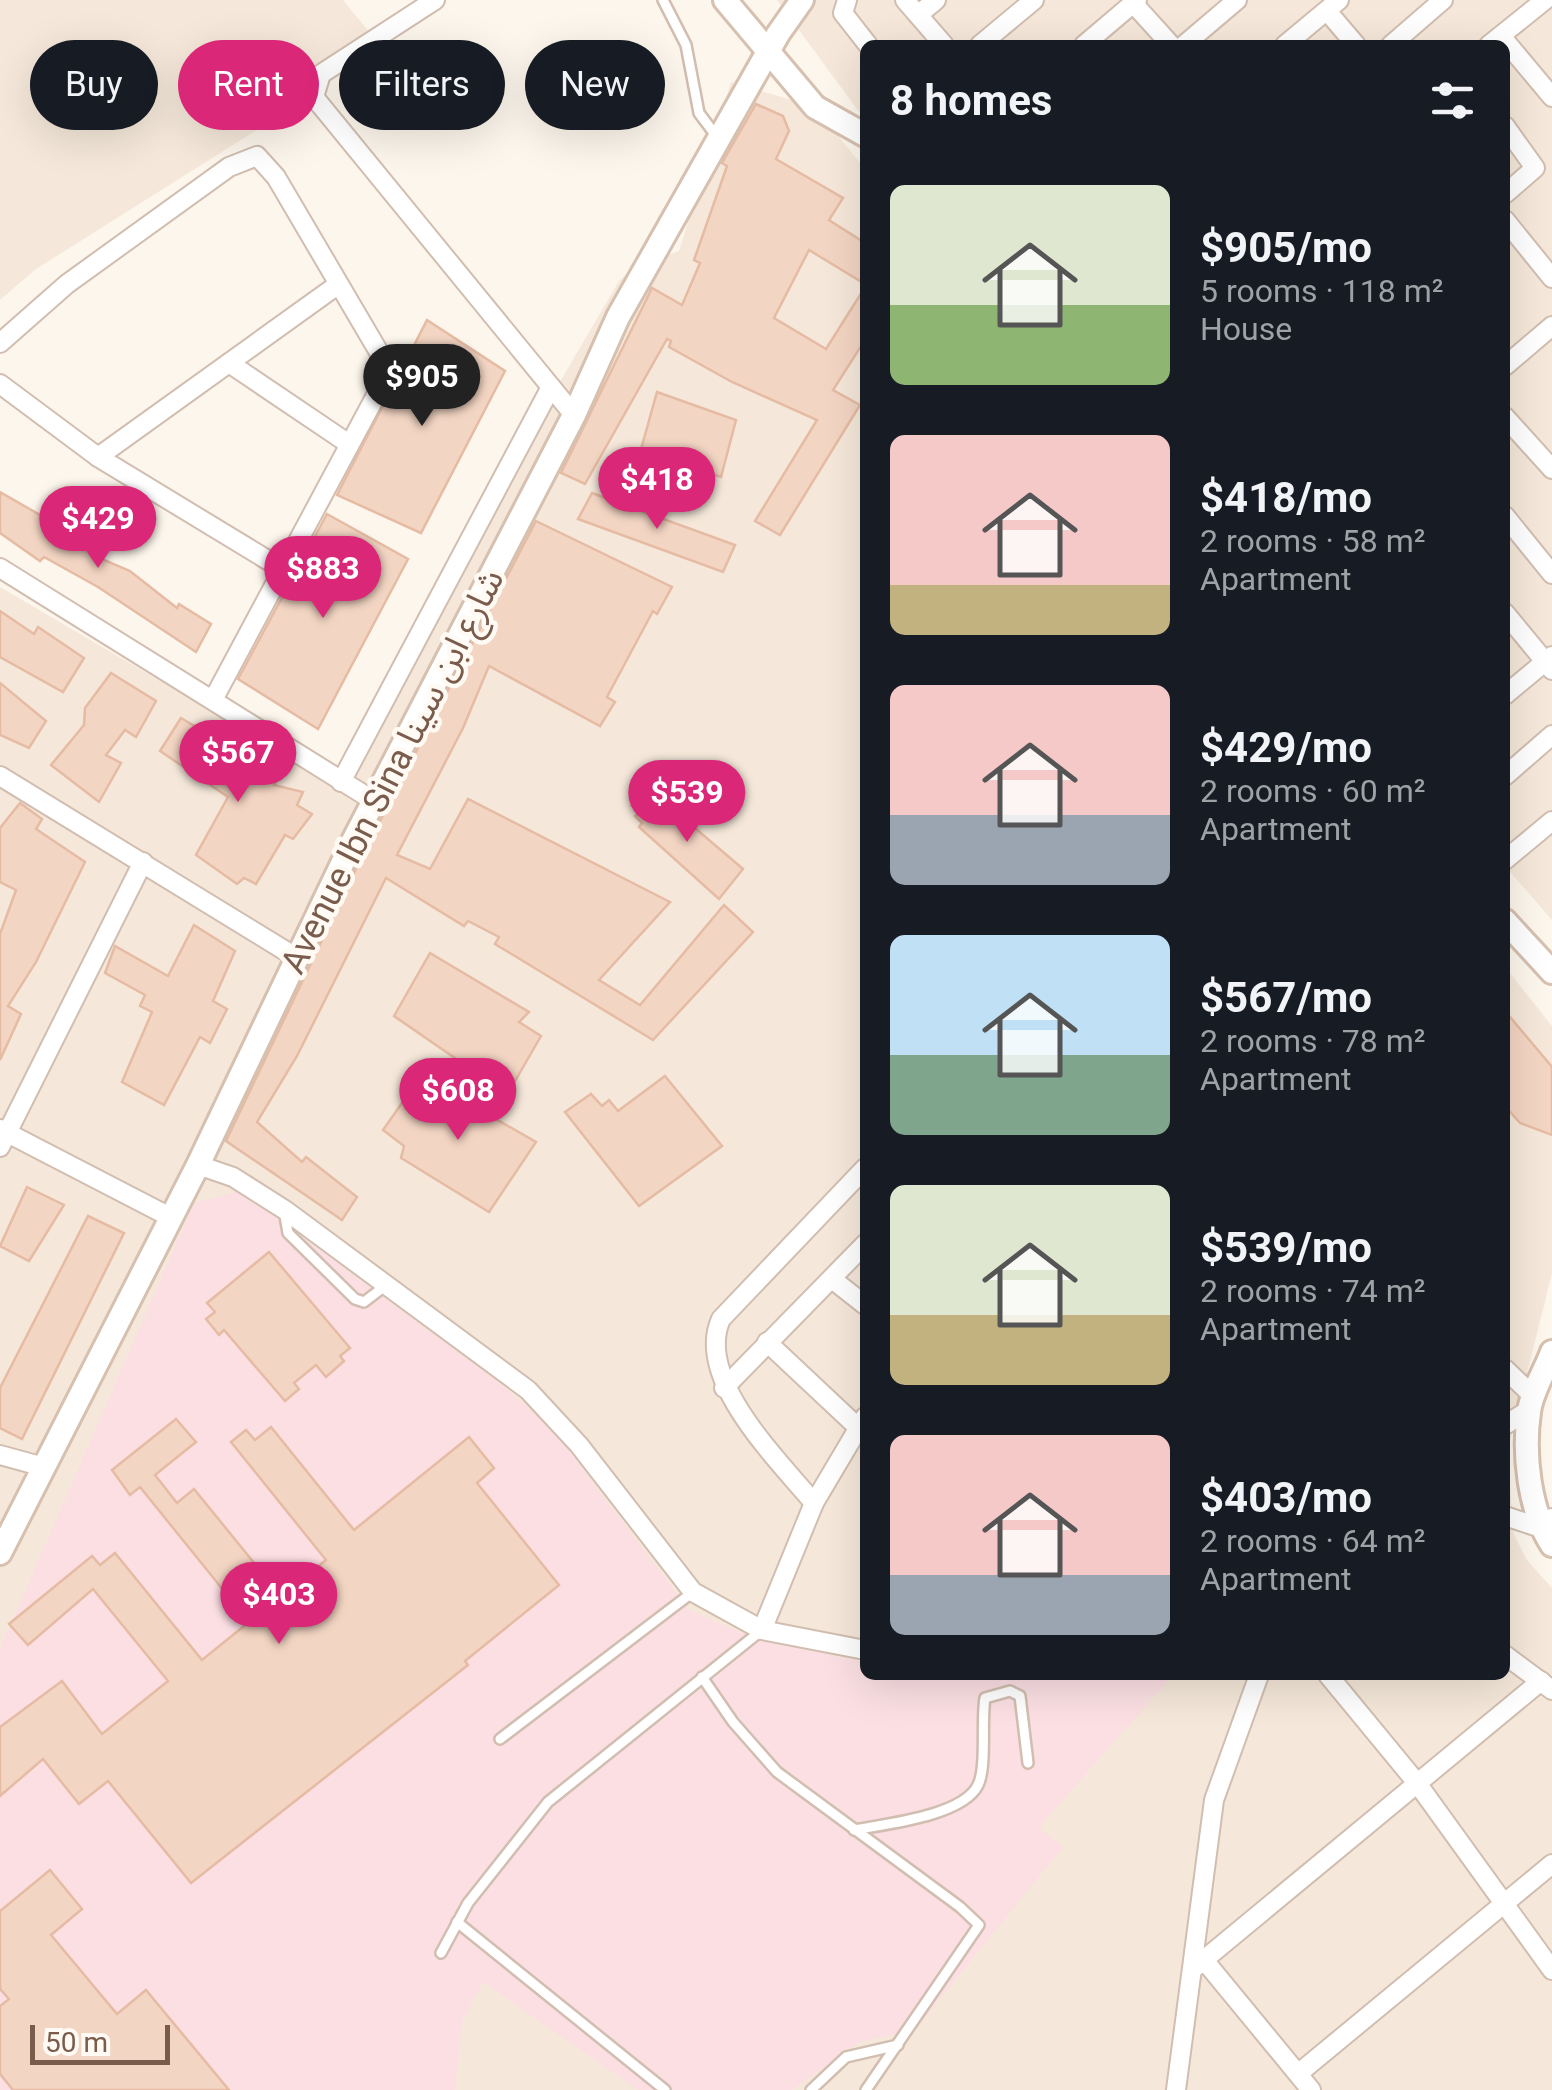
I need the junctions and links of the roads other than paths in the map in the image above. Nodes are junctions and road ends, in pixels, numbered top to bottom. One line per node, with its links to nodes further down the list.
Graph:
1 (435, 0): 40 (street)
2 (663, 0): 30 (lane)
3 (725, 0): 25 (street)
4 (802, 0): 25 (street, Avenue Ibn Sina شارع ابن سينا)
5 (847, 0): 15 (street)
6 (905, 0): 14 (street)
7 (936, 0): 14 (street)
8 (1034, 0): 17 (street)
9 (1237, 0): 20 (street)
10 (1444, 0): 23 (street)
11 (1545, 0): 24 (street)
12 (1135, 2): 18 (street); 19 (street)
13 (1333, 5): 21 (street); 22 (street)
14 (918, 15): 16 (street)
15 (864, 40)
16 (940, 40)
17 (986, 40)
18 (1090, 40)
19 (1167, 40)
20 (1190, 40)
21 (1292, 40)
22 (1353, 40)
23 (1397, 40)
24 (1496, 40)
25 (768, 52): 28 (street); 30 (street, Avenue Ibn Sina شارع ابن سينا)
26 (1510, 56): 27 (street)
27 (1552, 97)
28 (860, 132)
29 (1510, 133): 31 (street)
30 (719, 139): 41 (street, Avenue Ibn Sina شارع ابن سينا)
31 (1510, 190)
32 (1510, 229): 33 (street)
33 (1552, 278)
34 (336, 286): 36 (street); 38 (street); 43 (street)
35 (1552, 326): 37 (street)
36 (0, 343)
37 (1510, 362)
38 (229, 363): 43 (street); 44 (street)
39 (0, 384): 44 (street)
40 (551, 387): 41 (street); 57 (street)
41 (574, 415): 58 (street, Avenue Ibn Sina شارع ابن سينا)
42 (1510, 431): 45 (street)
43 (350, 444): 48 (street)
44 (98, 457): 48 (street)
45 (1552, 469)
46 (1510, 522): 49 (street)
47 (0, 568): 53 (street)
48 (284, 570): 53 (street)
49 (1552, 574)
50 (1510, 619): 51 (street)
51 (1549, 662): 52 (street)
52 (1510, 691)
53 (214, 698): 57 (street)
54 (1552, 735): 55 (street)
55 (1510, 772)
56 (0, 778): 61 (street)
57 (340, 782): 58 (street)
58 (374, 801): 63 (street, Avenue Ibn Sina شارع ابن سينا)
59 (1552, 821): 60 (street)
60 (1510, 856)
61 (143, 862): 63 (street); 65 (street)
62 (1510, 927): 64 (street)
63 (298, 958): 66 (street, Avenue Ibn Sina شارع ابن سينا)
64 (1552, 972)
65 (2, 1136): 69 (street)
66 (198, 1164): 68 (street); 69 (street, Avenue Ibn Sina شارع ابن سينا)
67 (860, 1173): 77 (street)
68 (284, 1210): 72 (street); 72 (lane)
69 (170, 1217): 83 (street, Avenue Ibn Sina شارع ابن سينا)
70 (860, 1249): 71 (street)
71 (832, 1279): 73 (street); 74 (street)
72 (387, 1284): 88 (street)
73 (860, 1301)
74 (767, 1342): 77 (street); 80 (street)
75 (1552, 1352): 78 (street)
76 (1510, 1375): 78 (street)
77 (724, 1388): 84 (street)
78 (1531, 1404): 79 (street); 86 (street)
79 (1510, 1421)
80 (860, 1424)
81 (860, 1429): 84 (street)
82 (0, 1455): 83 (street)
83 (44, 1467): 87 (street, Avenue Ibn Sina شارع ابن سينا)
84 (814, 1503): 89 (street)
85 (1510, 1518): 86 (street)
86 (1548, 1530)
87 (0, 1553)
88 (693, 1592): 89 (street); 96 (lane)
89 (762, 1630): 90 (street); 92 (lane)
90 (860, 1649)
91 (1510, 1659): 95 (street)
92 (702, 1677): 99 (lane); 102 (lane)
93 (1257, 1680): 104 (street)
94 (1332, 1680): 98 (street)
95 (1546, 1685): 98 (street)
96 (500, 1739)
97 (1028, 1763): 99 (lane)
98 (1418, 1783): 101 (street); 104 (street)
99 (854, 1830): 106 (lane)
100 (1552, 1864): 101 (street)
101 (1508, 1902): 105 (street); 107 (street)
102 (458, 1922): 103 (lane); 108 (lane)
103 (441, 1953)
104 (1199, 1964): 107 (street); 111 (street)
105 (1552, 1970)
106 (898, 2044): 109 (lane); 110 (lane)
107 (1299, 2073): 112 (street)
108 (665, 2090)
109 (811, 2090)
110 (866, 2090)
111 (1176, 2090)
112 (1311, 2090)

